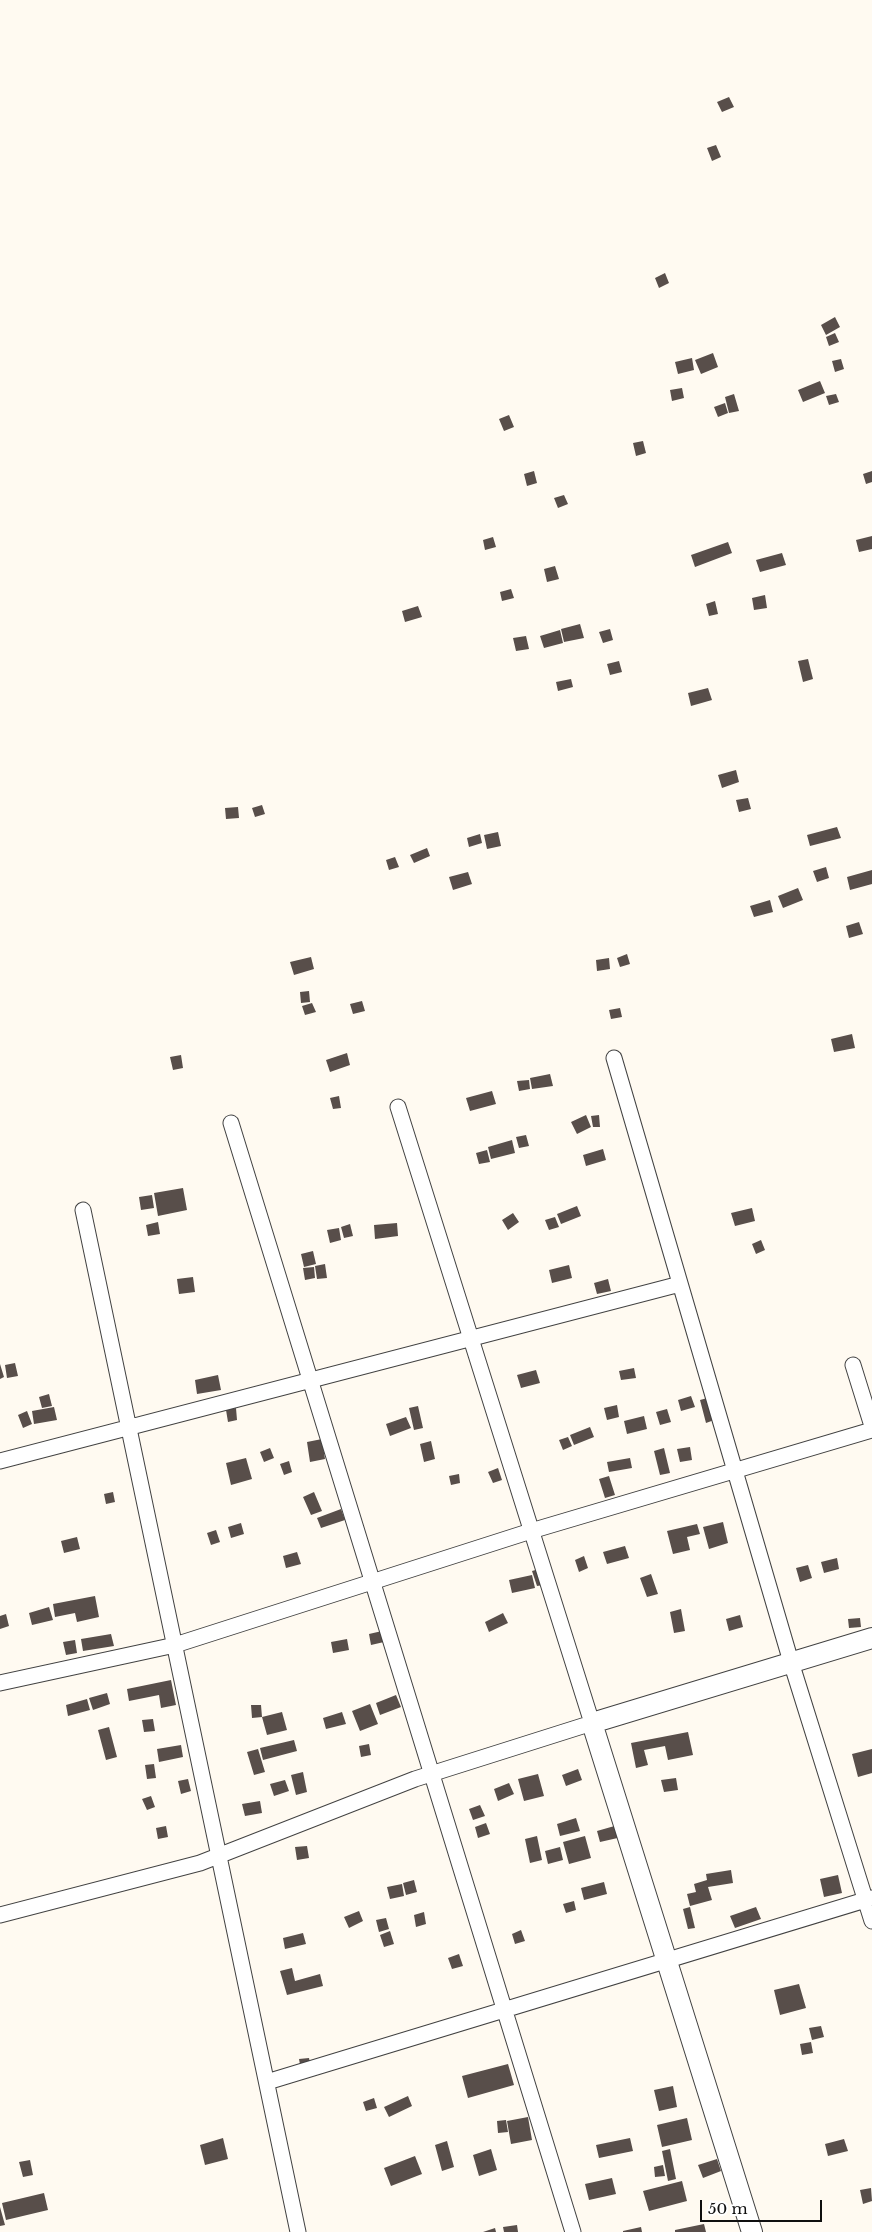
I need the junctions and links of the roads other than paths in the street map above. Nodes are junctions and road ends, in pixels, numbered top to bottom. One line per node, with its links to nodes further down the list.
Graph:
1 (614, 1058): 5 (street)
2 (398, 1107): 6 (street)
3 (231, 1123): 8 (street)
4 (83, 1210): 10 (street)
5 (680, 1284): 6 (street); 13 (street)
6 (471, 1338): 8 (street); 14 (street)
7 (853, 1365): 9 (street)
8 (310, 1380): 10 (street); 15 (street)
9 (872, 1426)
10 (129, 1427): 12 (street); 17 (street)
11 (872, 1430): 13 (street)
12 (0, 1461)
13 (735, 1471): 14 (street); 18 (street)
14 (531, 1531): 15 (street); 20 (street)
15 (372, 1582): 17 (street); 21 (street)
16 (872, 1638): 18 (street)
17 (175, 1645): 19 (street); 22 (street)
18 (791, 1662): 20 (street); 23 (street)
19 (0, 1682)
20 (592, 1723): 21 (street); 26 (street)
21 (431, 1774): 22 (street); 27 (street)
22 (219, 1855): 24 (street); 28 (street)
23 (869, 1899): 25 (street); 26 (street)
24 (0, 1915)
25 (872, 1921)
26 (666, 1961): 27 (street); 31 (street)
27 (504, 2010): 28 (street); 30 (street)
28 (267, 2082): 29 (street)
29 (298, 2232)
30 (573, 2232)
31 (752, 2232)

